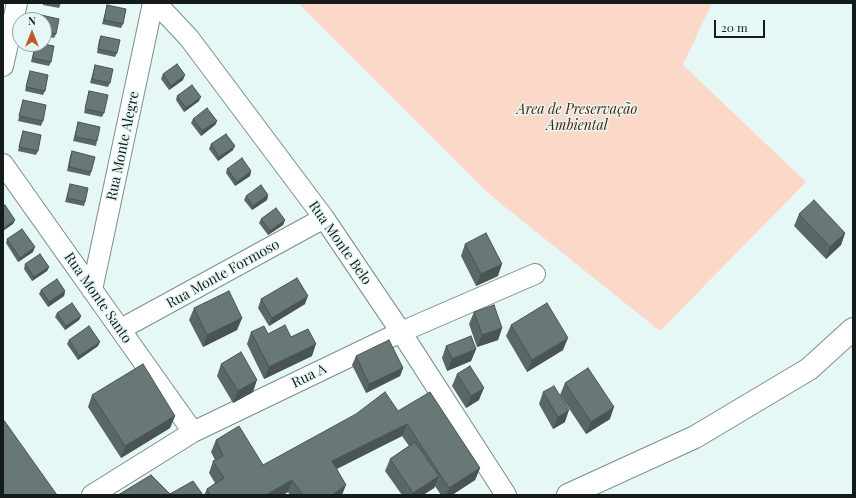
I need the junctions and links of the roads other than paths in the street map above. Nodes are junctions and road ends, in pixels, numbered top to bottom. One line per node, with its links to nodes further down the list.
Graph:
1 (17, 3): 4 (street)
2 (153, 3): 8 (street, Rua Monte Alegre)
3 (156, 3): 6 (street, Rua Monte Belo)
4 (3, 66)
5 (3, 164): 8 (street, Rua Monte Santo)
6 (324, 218): 10 (street, Rua Monte Formoso); 11 (street, Rua Monte Belo)
7 (535, 274): 11 (street, Rua A)
8 (92, 290): 10 (street, Rua Monte Santo)
9 (853, 328): 15 (main road)
10 (121, 329): 12 (street, Rua Monte Santo)
11 (401, 332): 12 (street, Rua A); 14 (street, Rua Monte Belo)
12 (193, 432): 13 (street, Rua A)
13 (92, 495)
14 (506, 495)
15 (568, 495)

